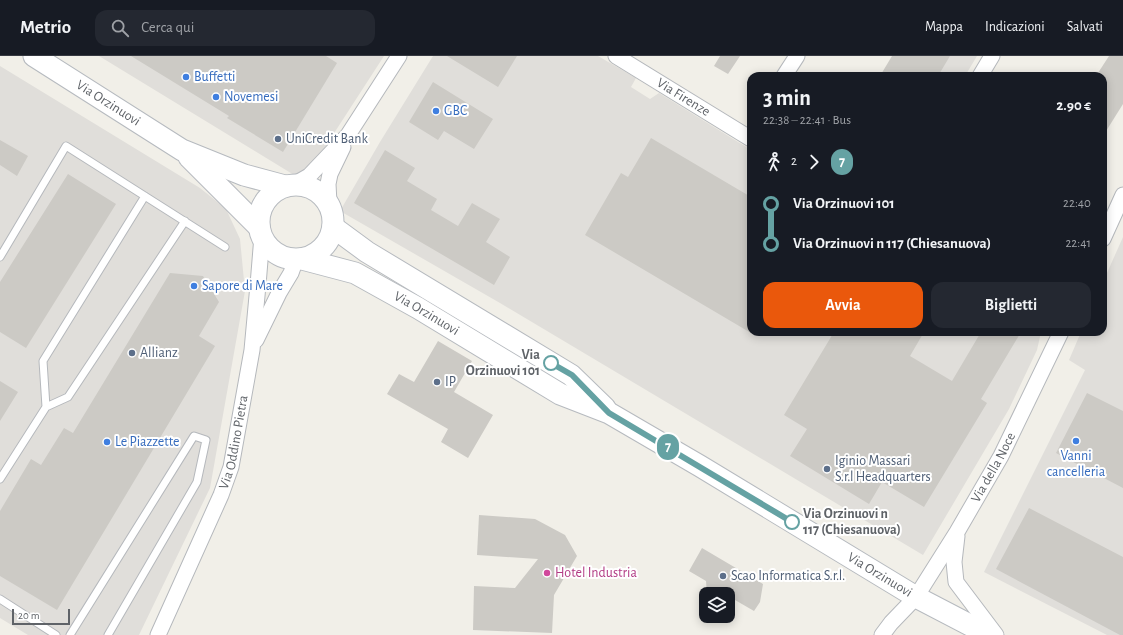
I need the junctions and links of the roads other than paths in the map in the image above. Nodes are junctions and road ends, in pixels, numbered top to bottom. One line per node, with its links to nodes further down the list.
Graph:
1 (34, 56): 10 (main road, Via Orzinuovi)
2 (399, 56): 9 (street)
3 (616, 56): 8 (street, Via Firenze)
4 (797, 56): 6 (street)
5 (992, 56): 7 (street)
6 (787, 72)
7 (982, 72)
8 (747, 134)
9 (348, 135): 11 (street); 14 (street)
10 (182, 150): 11 (main road, Via Orzinuovi); 18 (main road, Via Orzinuovi)
11 (290, 186): 14 (main road, Via Orzinuovi); 18 (main road)
12 (1123, 194): 17 (street)
13 (145, 196): 15 (lane); 20 (lane); 24 (lane)
14 (329, 204): 16 (main road)
15 (185, 221): 19 (lane); 24 (lane)
16 (333, 226): 21 (main road); 25 (main road, Via Orzinuovi)
17 (1107, 230)
18 (261, 232): 21 (main road, Via Orzinuovi); 23 (street, Via Oddino Pietra)
19 (225, 247)
20 (0, 257)
21 (299, 259): 23 (street); 25 (main road, Via Orzinuovi)
22 (1059, 336): 27 (street, Via della Noce)
23 (252, 350): 33 (street, Via Oddino Pietra)
24 (46, 407): 26 (lane)
25 (609, 413): 28 (main road, Via Orzinuovi)
26 (0, 479)
27 (957, 532): 28 (street, Via della Noce); 36 (street)
28 (916, 597): 34 (street, Via della Noce); 35 (main road, Via Orzinuovi)
29 (0, 599): 30 (lane)
30 (56, 635)
31 (70, 635): 32 (lane)
32 (108, 635)
33 (158, 635)
34 (882, 635)
35 (989, 635)
36 (996, 635)

